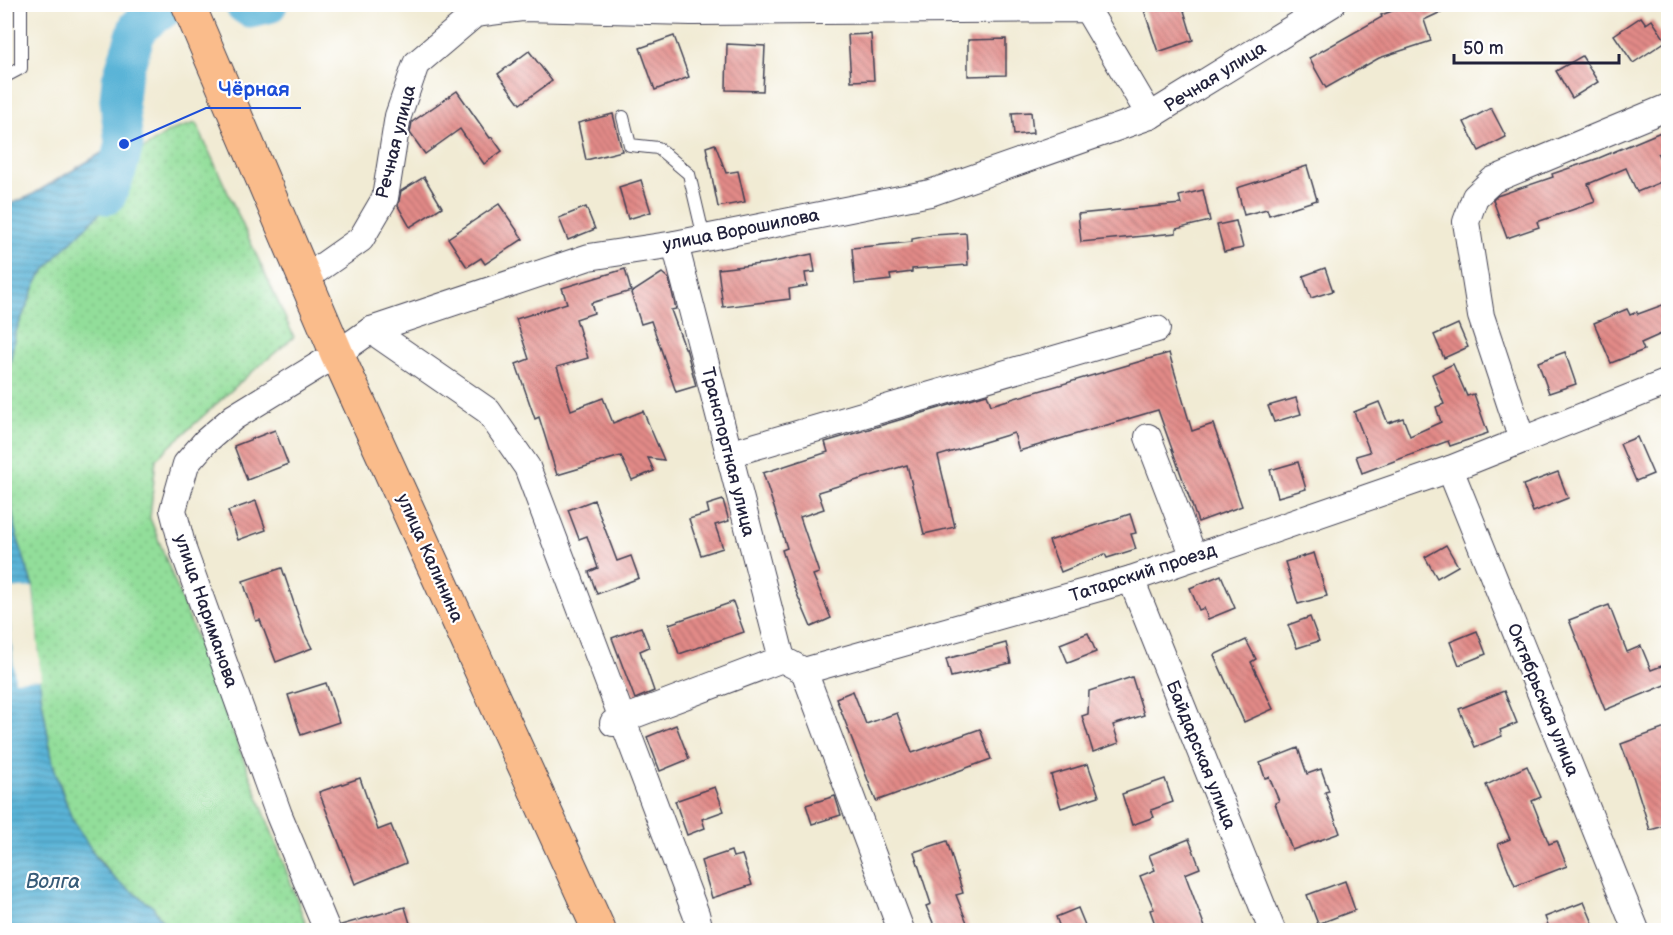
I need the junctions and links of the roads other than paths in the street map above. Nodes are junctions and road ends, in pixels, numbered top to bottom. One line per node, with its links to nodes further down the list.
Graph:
1 (21, 4): 4 (lane)
2 (188, 4): 10 (highway, улица Калинина)
3 (1332, 4): 6 (street, Речная улица)
4 (4, 77)
5 (1668, 107): 16 (street)
6 (1150, 116): 8 (street, улица Ворошилова); 10 (street, Речная улица)
7 (623, 117): 8 (lane)
8 (704, 238): 9 (street, улица Ворошилова)
9 (675, 244): 12 (street, улица Ворошилова); 17 (street, Транспортная улица)
10 (304, 279): 13 (highway, улица Калинина)
11 (1157, 329): 17 (street)
12 (371, 330): 13 (street, улица Ворошилова); 23 (street)
13 (337, 354): 24 (street, улица Нариманова); 25 (highway, улица Калинина)
14 (1668, 382): 16 (street, Татарский проезд)
15 (1148, 437): 19 (street)
16 (1522, 440): 18 (street, Татарский проезд)
17 (729, 454): 21 (street, Транспортная улица)
18 (1450, 469): 19 (street, Татарский проезд); 29 (street, Октябрьская улица)
19 (1194, 557): 20 (street, Татарский проезд)
20 (1131, 579): 22 (street, Татарский проезд); 28 (street, Байдарская улица)
21 (782, 659): 22 (street); 23 (street)
22 (804, 671): 27 (street)
23 (618, 722): 26 (street)
24 (327, 930)
25 (599, 930)
26 (700, 930)
27 (901, 930)
28 (1272, 930)
29 (1636, 930)

